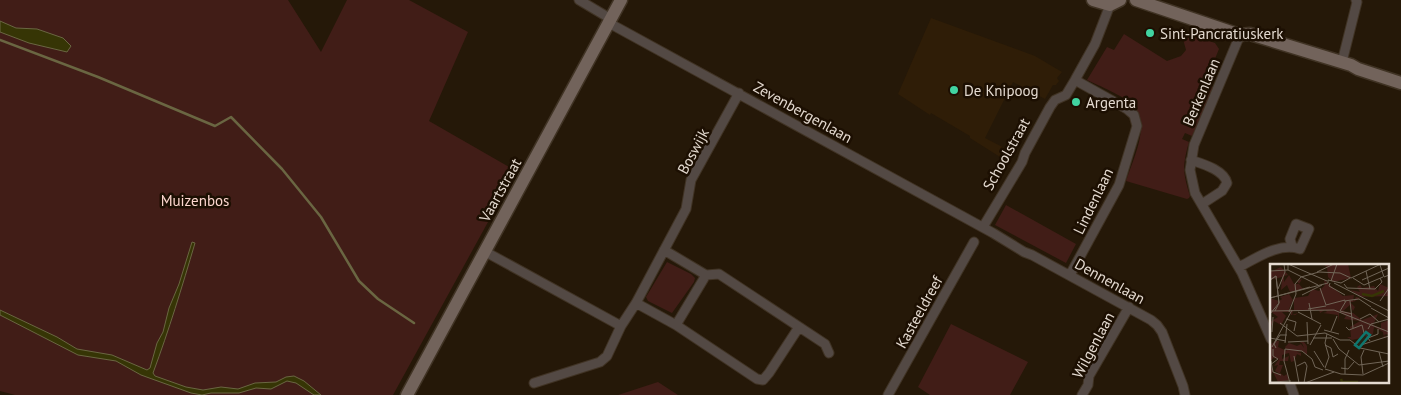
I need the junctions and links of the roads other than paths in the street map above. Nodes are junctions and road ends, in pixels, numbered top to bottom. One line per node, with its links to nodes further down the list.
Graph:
1 (579, 0): 7 (street, Zevenbergenlaan)
2 (621, 0): 7 (street, Vaartstraat)
3 (1093, 0): 6 (street)
4 (1136, 0): 8 (street)
5 (1356, 0): 9 (street)
6 (1115, 3): 10 (street, Schoolstraat)
7 (610, 21): 12 (street, Zevenbergenlaan); 19 (street, Vaartstraat)
8 (1240, 34): 9 (street); 13 (street, Berkenlaan)
9 (1342, 62): 11 (street)
10 (1075, 80): 15 (street, Schoolstraat); 22 (street, Lindenlaan)
11 (1401, 83)
12 (739, 93): 15 (street, Zevenbergenlaan); 18 (street, Boswijk)
13 (1191, 160): 14 (street, Berkenlaan); 14 (street)
14 (1202, 204): 20 (street, Berkenlaan)
15 (983, 227): 22 (street, Dennenlaan)
16 (974, 242): 33 (street, Kasteeldreef)
17 (1292, 246): 20 (street)
18 (664, 250): 21 (street); 23 (street, Boswijk)
19 (484, 251): 26 (street); 32 (street, Vaartstraat)
20 (1238, 267): 28 (street, Berkenlaan)
21 (706, 275): 25 (street); 27 (street)
22 (1070, 275): 24 (street, Dennenlaan)
23 (636, 304): 25 (street); 26 (street, Boswijk)
24 (1129, 307): 34 (street, Wilgenlaan); 35 (street, Dennenlaan)
25 (676, 325): 27 (street)
26 (621, 326): 31 (street, Boswijk)
27 (799, 326): 29 (street)
28 (1270, 337)
29 (829, 353)
30 (1289, 382): 36 (street)
31 (534, 383)
32 (407, 395)
33 (888, 395)
34 (1082, 395)
35 (1185, 395)
36 (1294, 395)

